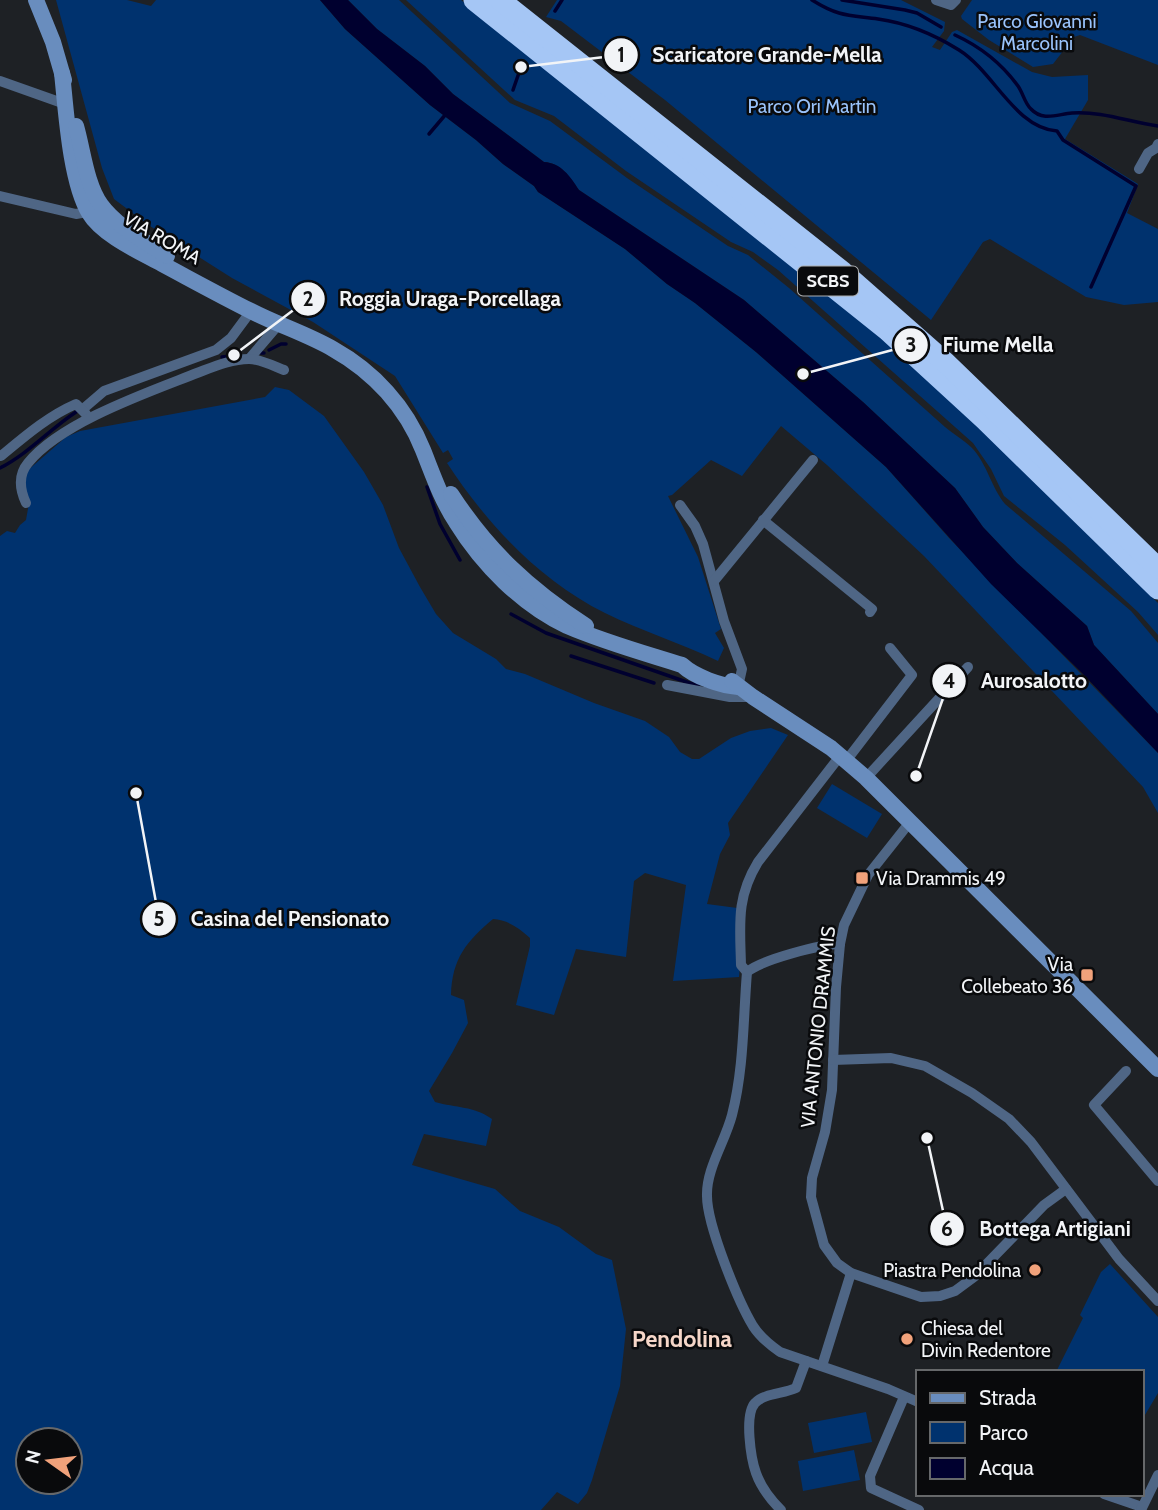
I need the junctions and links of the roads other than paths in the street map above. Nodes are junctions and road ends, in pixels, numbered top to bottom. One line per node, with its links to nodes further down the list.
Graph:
1 (36, 0): 6 (street, VIA ROMA)
2 (474, 0): 26 (highway, SCBS)
3 (500, 0): 24 (highway, SCBS)
4 (936, 0): 5 (street)
5 (953, 3)
6 (62, 73): 8 (street, VIA ROMA); 12 (street, VIA ROMA)
7 (0, 81): 8 (street)
8 (65, 104): 12 (street, VIA ROMA)
9 (1157, 147): 10 (street)
10 (1139, 169)
11 (0, 196): 12 (street)
12 (95, 209): 13 (street, VIA ROMA)
13 (251, 311): 14 (street, VIA ROMA); 17 (street)
14 (279, 324): 15 (street); 31 (street, VIA ROMA)
15 (250, 358): 16 (street); 18 (street)
16 (284, 370)
17 (83, 409): 18 (street); 19 (street)
18 (90, 419): 21 (street)
19 (1, 456)
20 (813, 460): 23 (street)
21 (26, 503)
22 (680, 505): 25 (street)
23 (763, 520): 25 (street); 27 (street)
24 (1158, 568)
25 (714, 581): 31 (street)
26 (1158, 589)
27 (870, 612)
28 (890, 648): 33 (street)
29 (968, 667): 34 (street)
30 (667, 685): 32 (street)
31 (738, 687): 32 (street, VIA ROMA)
32 (753, 697): 33 (street, VIA ROMA)
33 (843, 758): 34 (street, VIA ROMA); 37 (street)
34 (866, 778): 35 (street, VIA ROMA)
35 (910, 822): 36 (street, VIA ANTONIO DRAMMIS); 39 (street, VIA ROMA)
36 (841, 944): 37 (street); 38 (street, VIA ANTONIO DRAMMIS)
37 (747, 972): 45 (street)
38 (833, 1060): 42 (street); 43 (street, VIA ANTONIO DRAMMIS)
39 (1158, 1069)
40 (1126, 1071): 41 (street)
41 (1158, 1181)
42 (1066, 1189): 43 (street, VIA ANTONIO DRAMMIS); 44 (street)
43 (851, 1273): 46 (street)
44 (1158, 1301)
45 (806, 1361): 46 (street); 52 (street)
46 (822, 1366): 47 (street)
47 (904, 1397): 48 (street); 53 (street)
48 (916, 1401)
49 (1158, 1475): 51 (street)
50 (1109, 1496): 51 (street)
51 (1141, 1509)
52 (781, 1510)
53 (919, 1510)

